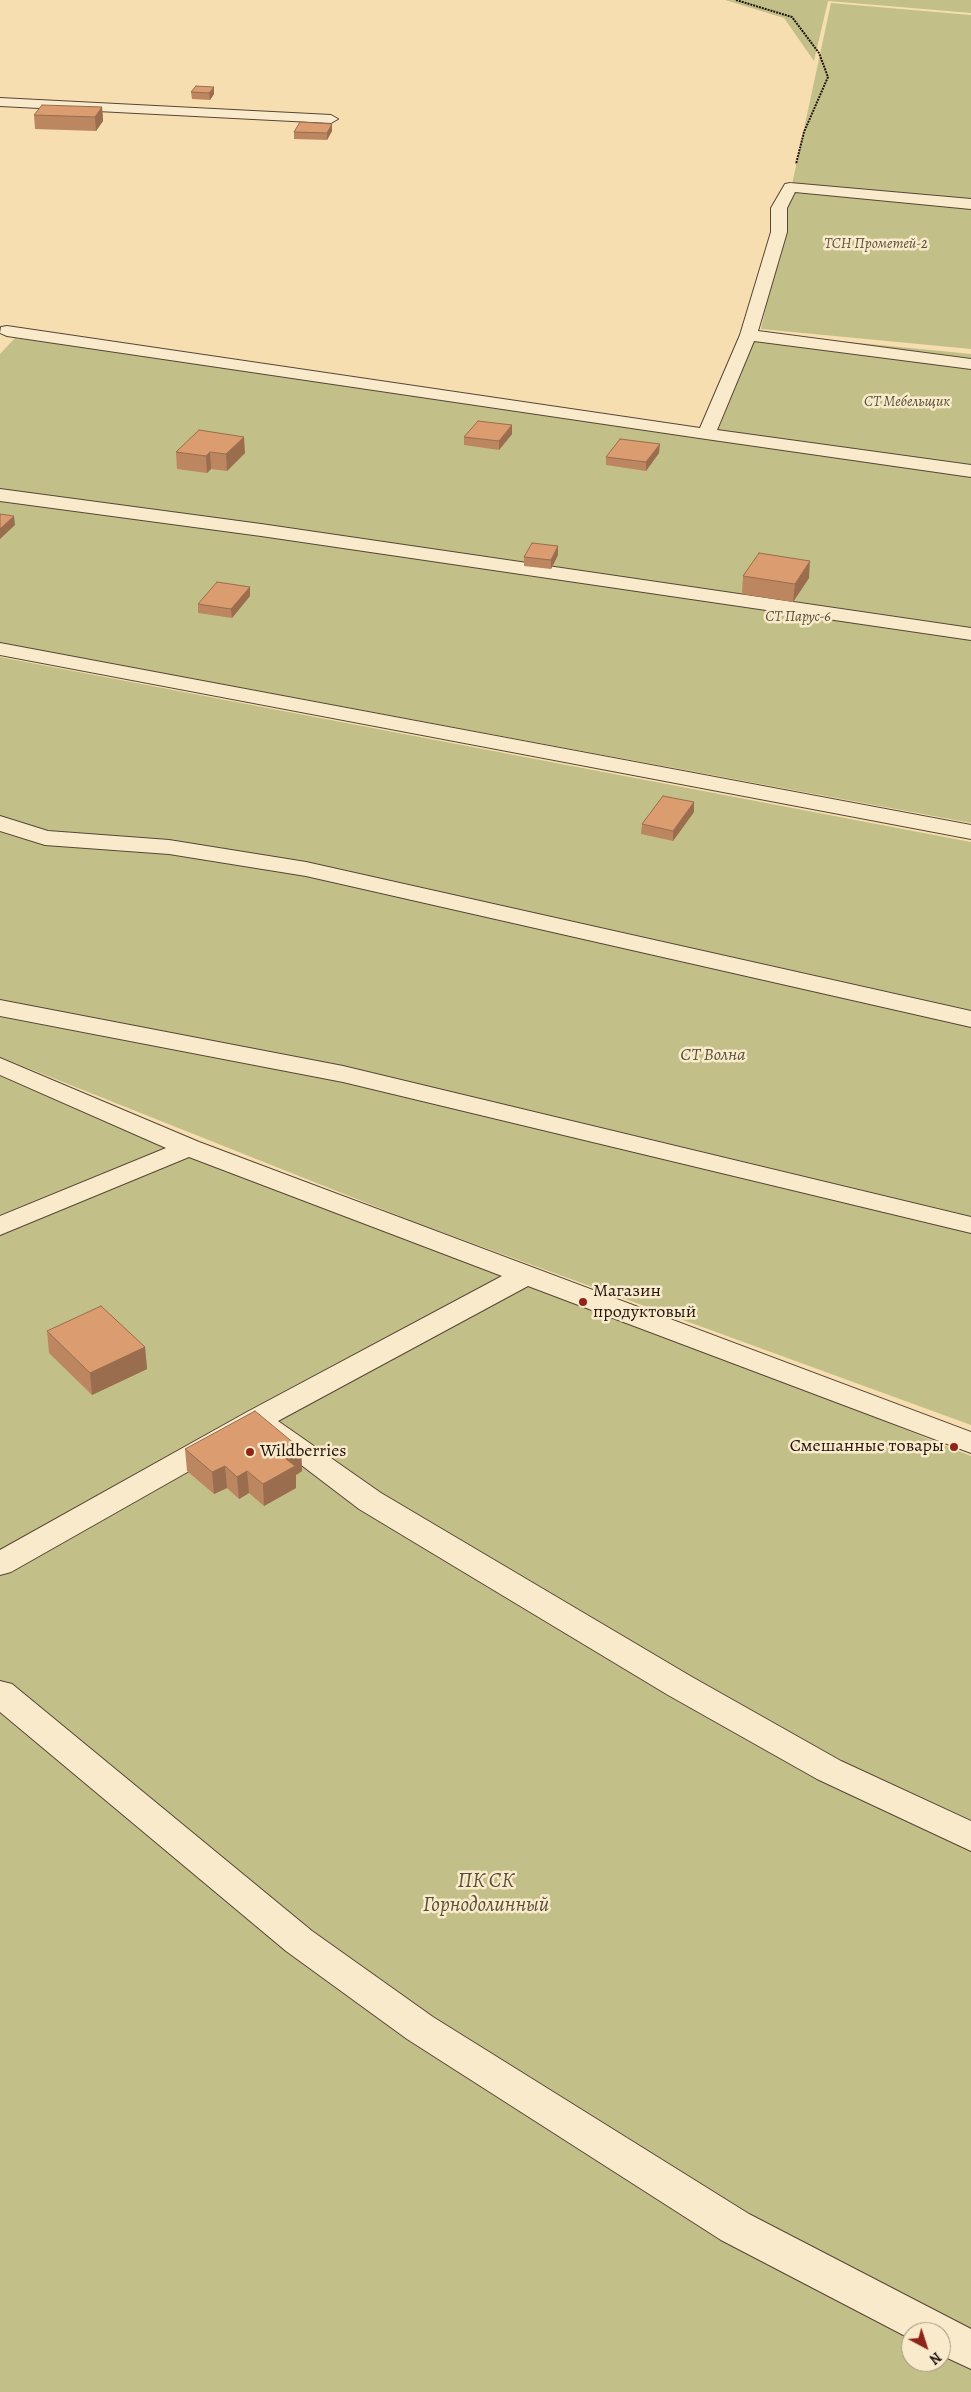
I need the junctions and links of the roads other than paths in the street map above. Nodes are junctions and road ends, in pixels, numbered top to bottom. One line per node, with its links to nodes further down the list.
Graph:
1 (0, 102): 2 (lane)
2 (331, 119)
3 (971, 204): 5 (lane)
4 (2, 334): 7 (lane)
5 (748, 335): 6 (lane); 7 (lane)
6 (971, 364)
7 (706, 434): 8 (lane)
8 (971, 471)
9 (0, 495): 10 (lane)
10 (971, 634)
11 (0, 649): 13 (lane)
12 (0, 823): 15 (lane)
13 (971, 832)
14 (0, 1008): 18 (lane)
15 (971, 1019)
16 (0, 1066): 17 (lane)
17 (189, 1148): 19 (lane); 20 (lane)
18 (971, 1225)
19 (0, 1226)
20 (526, 1275): 21 (lane); 22 (lane)
21 (258, 1419): 23 (lane); 25 (lane)
22 (971, 1443)
23 (0, 1564)
24 (0, 1693): 26 (lane)
25 (971, 1837)
26 (918, 2322)
27 (951, 2339): 28 (lane)
28 (971, 2350)

